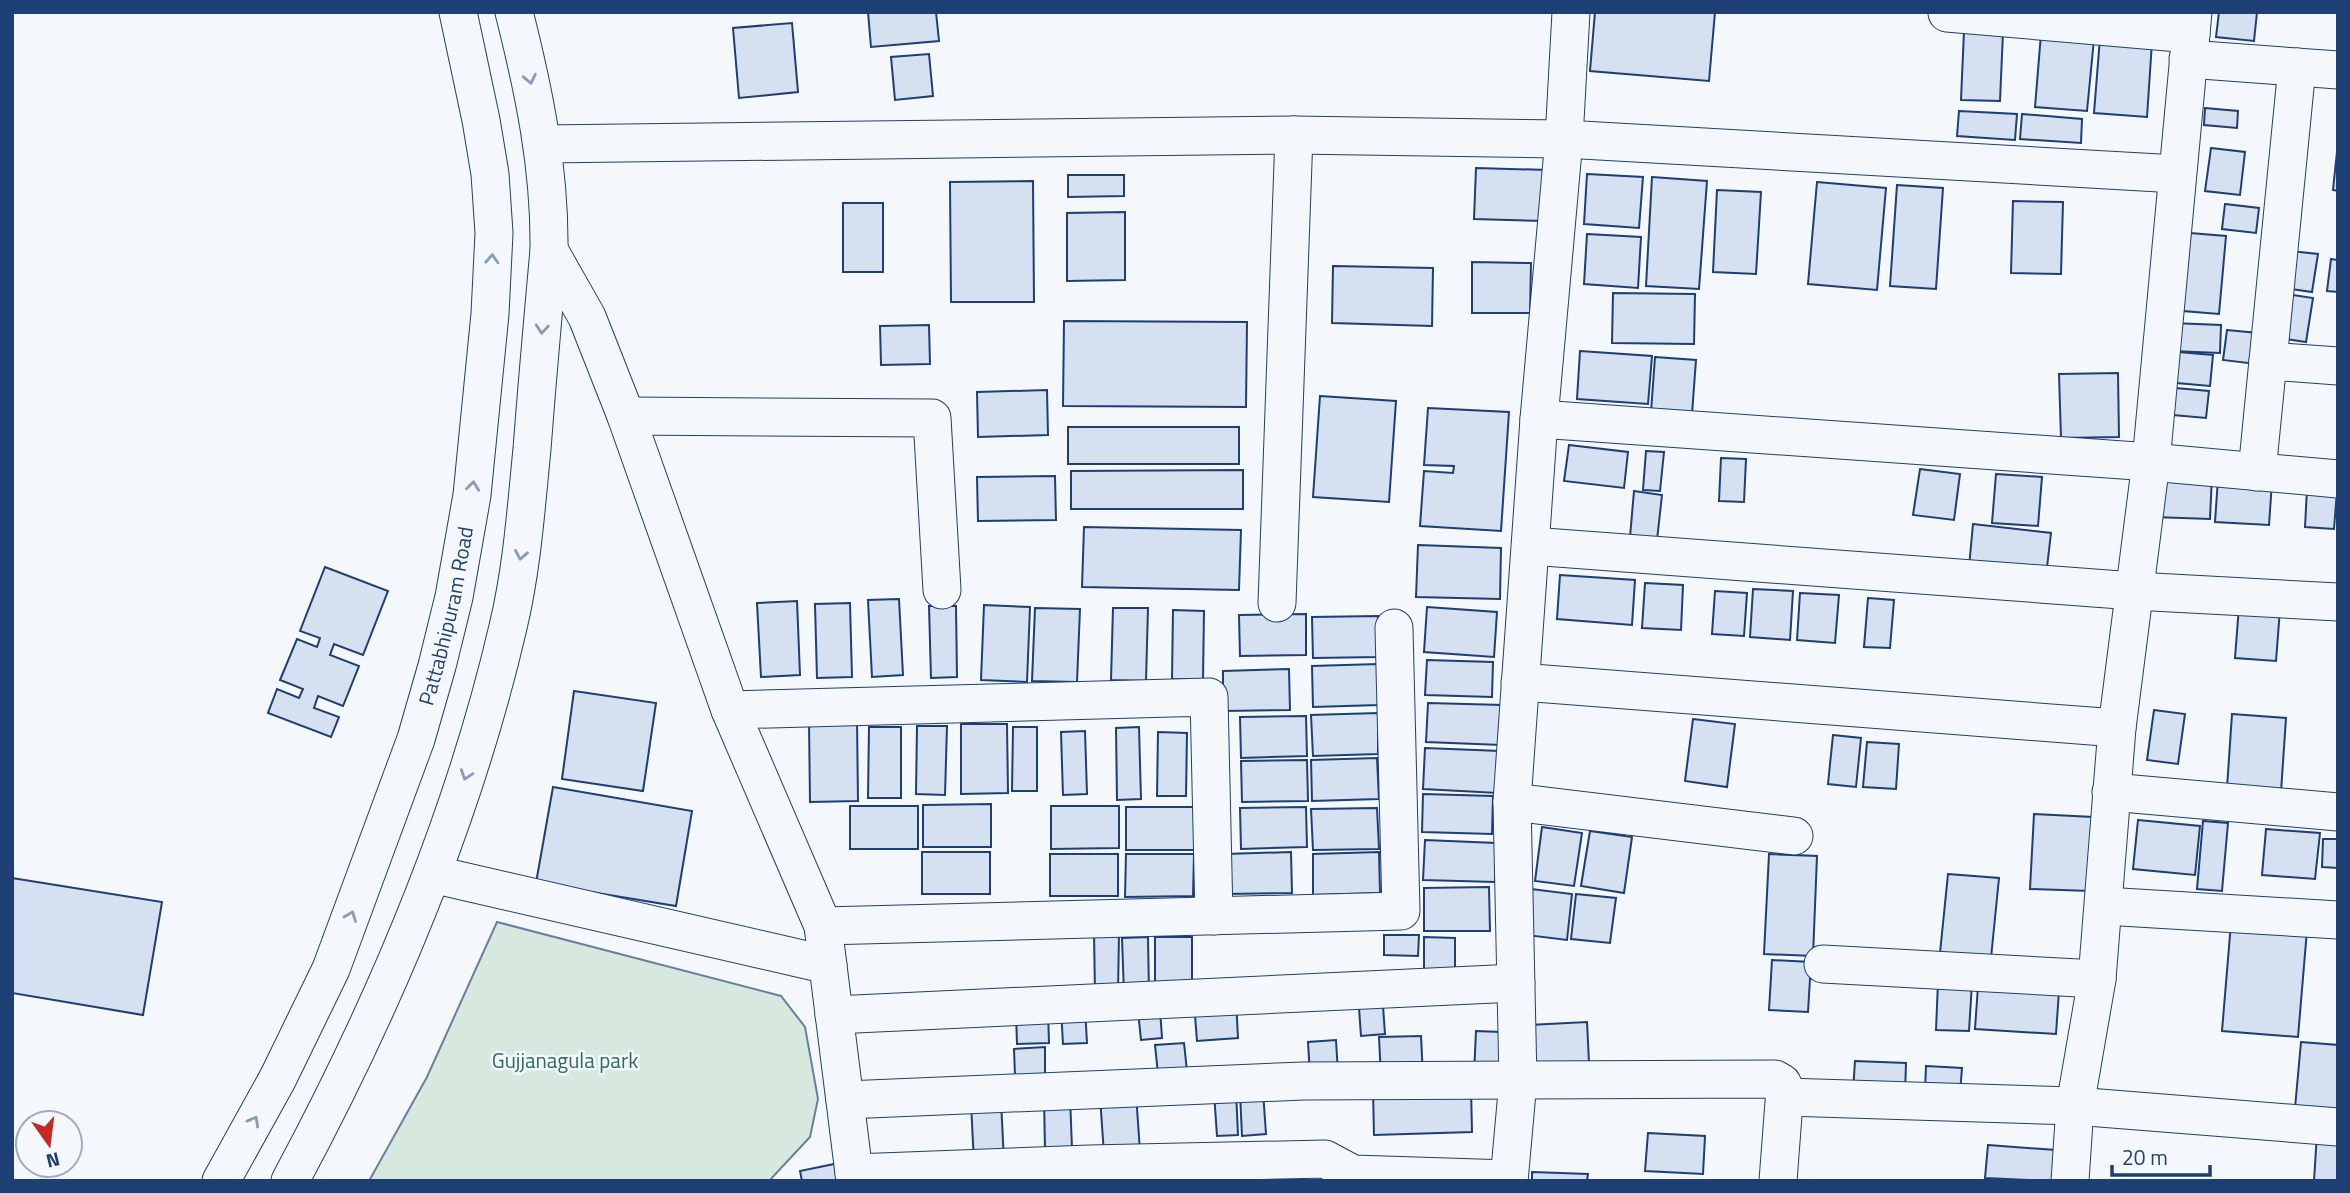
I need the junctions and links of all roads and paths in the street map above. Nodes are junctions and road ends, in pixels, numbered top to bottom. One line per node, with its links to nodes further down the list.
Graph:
1 (458, 12): 50 (street, Pattabhipuram Road, one-way to 1)
2 (514, 12): 10 (street, one-way to 10)
3 (1571, 12): 9 (street)
4 (1947, 13): 5 (street)
5 (2191, 35): 6 (street); 11 (street)
6 (2297, 67): 7 (street); 13 (street)
7 (2338, 70)
8 (1294, 135): 9 (street); 10 (street); 24 (street)
9 (1564, 139): 11 (street); 16 (street)
10 (543, 144): 12 (street)
11 (2177, 174): 17 (street)
12 (549, 250): 15 (street); 33 (street, one-way to 33)
13 (2268, 361): 14 (street); 18 (street)
14 (2338, 366)
15 (626, 416): 21 (street); 27 (street)
16 (1539, 419): 17 (street); 20 (street)
17 (2151, 463): 18 (street); 22 (street)
18 (2257, 472): 19 (street)
19 (2338, 479)
20 (1531, 546): 22 (street); 26 (street)
21 (942, 590)
22 (2134, 591): 23 (street); 28 (street)
23 (2338, 602)
24 (1277, 603)
25 (1394, 628): 35 (street)
26 (1520, 682): 28 (street); 30 (street)
27 (730, 710): 35 (street); 37 (street)
28 (2117, 728): 29 (street)
29 (2111, 792): 31 (street); 34 (street)
30 (1511, 802): 32 (street); 41 (street)
31 (2338, 811)
32 (1794, 836)
33 (432, 874): 39 (street); 51 (street)
34 (2104, 906): 36 (street); 40 (street)
35 (1214, 916): 37 (street)
36 (2338, 920)
37 (823, 926): 39 (street)
38 (1823, 964): 40 (street)
39 (828, 965): 42 (street)
40 (2097, 979): 46 (street)
41 (1516, 983): 42 (street); 43 (street)
42 (834, 1015): 45 (street)
43 (1518, 1080): 44 (street); 45 (street); 49 (street)
44 (1785, 1097): 46 (street); 52 (street)
45 (845, 1100): 48 (street)
46 (2075, 1106): 47 (street); 53 (street)
47 (2338, 1127)
48 (854, 1177): 49 (street)
49 (1509, 1180)
50 (221, 1181)
51 (290, 1181)
52 (1778, 1181)
53 (2070, 1181)

